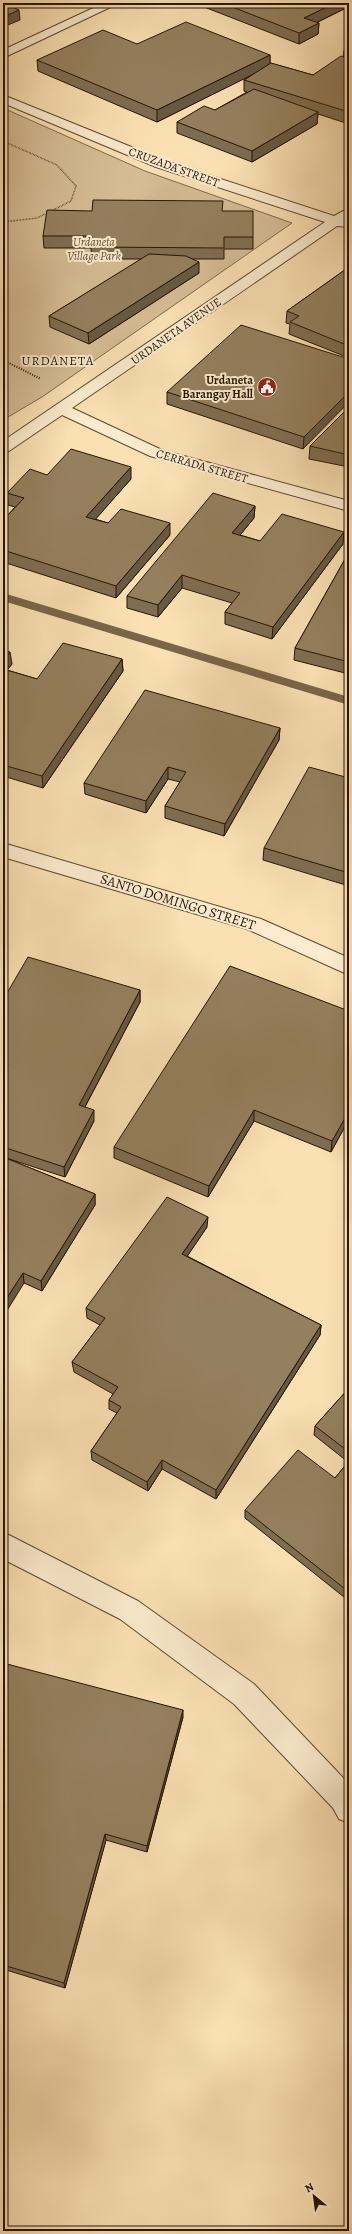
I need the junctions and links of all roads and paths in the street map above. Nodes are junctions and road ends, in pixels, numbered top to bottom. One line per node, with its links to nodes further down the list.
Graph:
1 (113, 3): 2 (street)
2 (3, 54)
3 (3, 99): 7 (street, CRUZADA STREET)
4 (3, 141): 6 (path)
5 (349, 212): 7 (street, URDANETA AVENUE)
6 (3, 222)
7 (342, 223): 10 (street, URDANETA AVENUE)
8 (3, 360): 9 (path)
9 (46, 382)
10 (62, 410): 11 (street, URDANETA AVENUE); 12 (street, CERRADA STREET)
11 (3, 448)
12 (349, 506)
13 (3, 850): 14 (street, SANTO DOMINGO STREET)
14 (349, 968)
15 (3, 1545): 16 (street)
16 (349, 1809)

